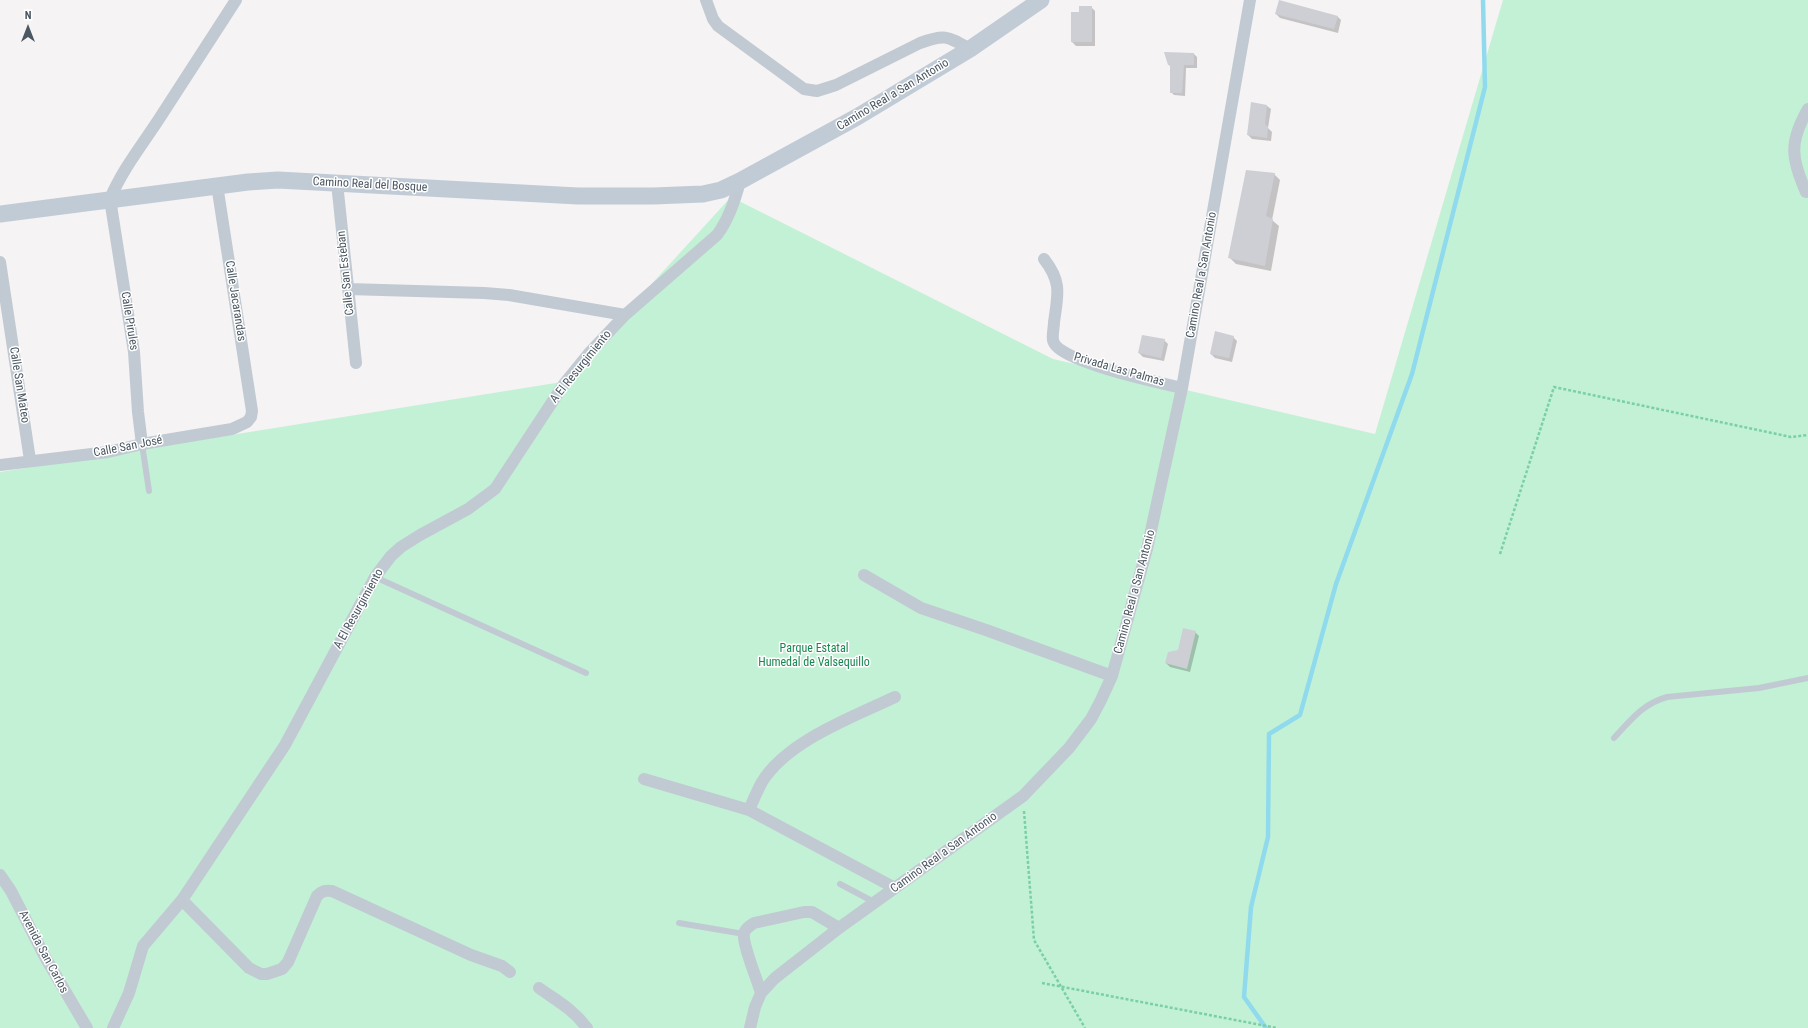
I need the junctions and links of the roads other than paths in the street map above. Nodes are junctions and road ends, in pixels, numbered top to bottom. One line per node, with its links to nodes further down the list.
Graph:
1 (236, 0): 11 (street)
2 (706, 0): 5 (street)
3 (1041, 0): 5 (street, Camino Real a San Antonio)
4 (1250, 0): 18 (street, Camino Real a San Antonio)
5 (970, 49): 7 (street, Camino Real a San Antonio)
6 (1808, 109): 10 (street)
7 (740, 181): 8 (street, Camino Real del Bosque); 16 (street, A El Resurgimiento)
8 (337, 183): 9 (street, Camino Real del Bosque); 15 (street, Calle San Esteban)
9 (217, 185): 11 (street, Camino Real del Bosque); 19 (street, Calle Jacarandas)
10 (1806, 192)
11 (110, 199): 12 (street, Camino Real del Bosque); 20 (street, Calle Pirules)
12 (0, 214)
13 (1044, 259): 18 (street, Privada Las Palmas)
14 (0, 262): 21 (street, Calle San Mateo)
15 (348, 289): 16 (street); 17 (street, Calle San Esteban)
16 (625, 315): 25 (street, A El Resurgimiento)
17 (356, 363)
18 (1182, 388): 27 (street, Camino Real a San Antonio)
19 (251, 417): 20 (street, Calle San José)
20 (142, 444): 21 (street, Calle San José); 23 (lane)
21 (30, 460): 22 (street, Calle San José)
22 (0, 464)
23 (149, 491)
24 (864, 575): 27 (street)
25 (375, 577): 26 (lane); 36 (street, A El Resurgimiento)
26 (586, 673)
27 (1112, 676): 35 (street, Camino Real a San Antonio)
28 (1808, 678): 30 (lane)
29 (895, 697): 32 (street)
30 (1614, 738)
31 (644, 779): 32 (street)
32 (749, 810): 35 (street)
33 (0, 874): 44 (street, Avenida San Carlos)
34 (840, 884): 37 (lane)
35 (896, 888): 37 (street, Camino Real a San Antonio)
36 (182, 900): 41 (street); 45 (street, A El Resurgimiento)
37 (874, 902): 39 (street, Camino Real a San Antonio)
38 (679, 923): 40 (lane)
39 (838, 928): 40 (street); 43 (street, Camino Real a San Antonio)
40 (744, 934): 43 (street)
41 (510, 972)
42 (539, 988): 46 (street)
43 (762, 994): 47 (street, Camino Real a San Antonio)
44 (87, 1028)
45 (113, 1028)
46 (587, 1028)
47 (750, 1028)

